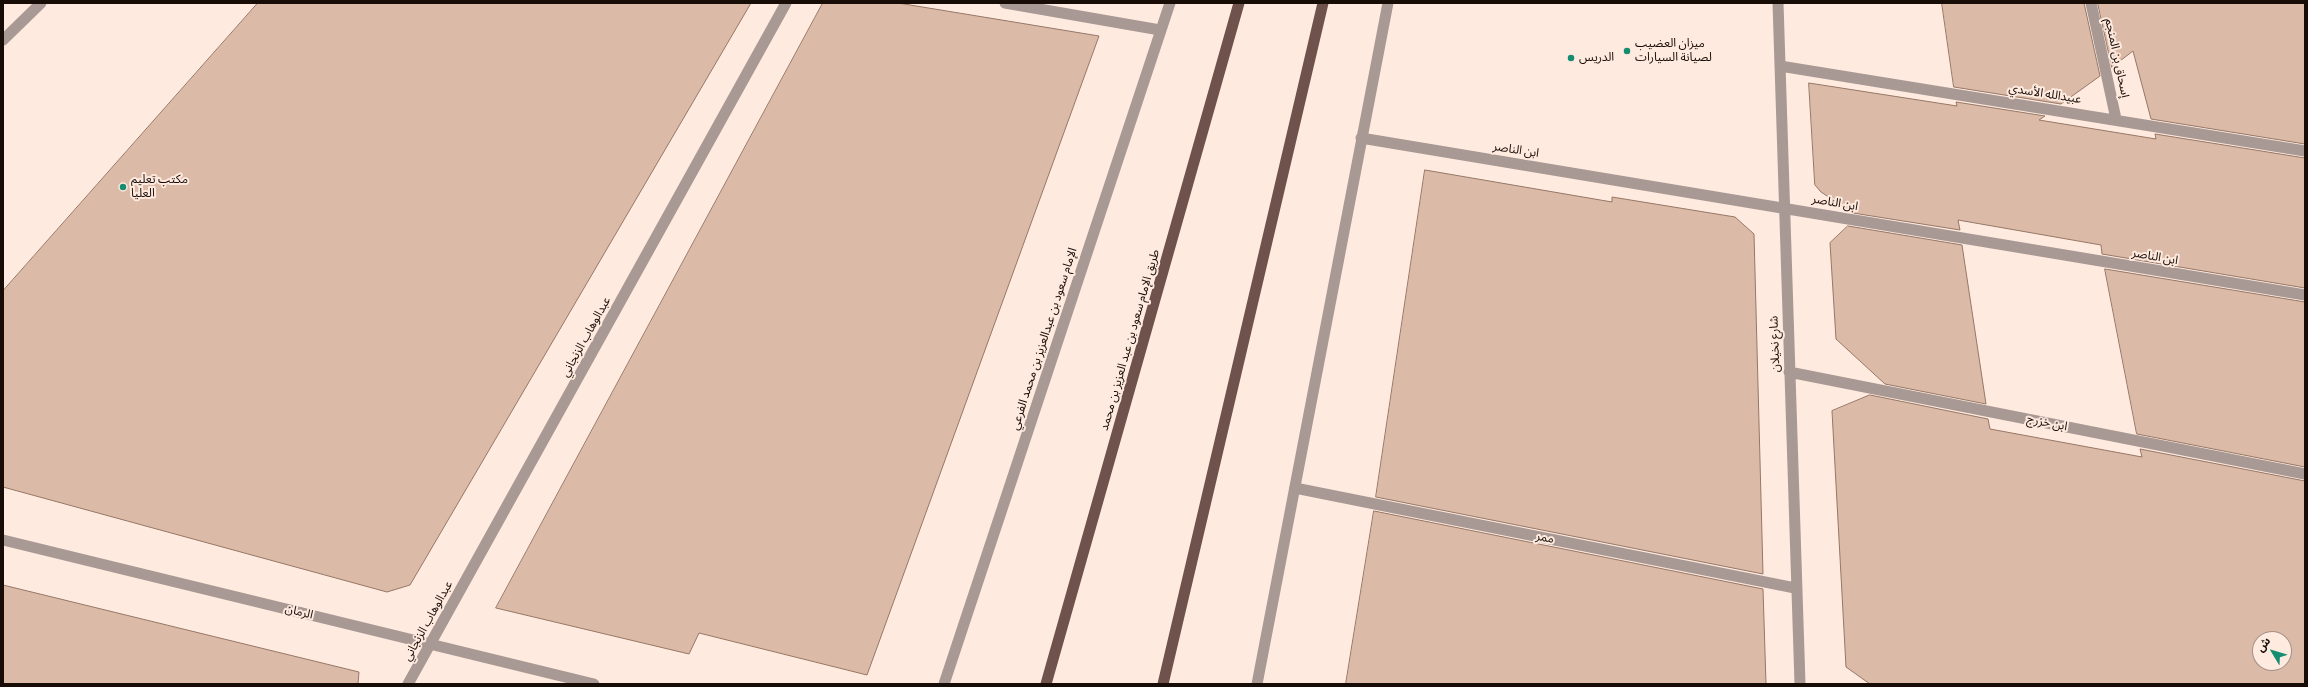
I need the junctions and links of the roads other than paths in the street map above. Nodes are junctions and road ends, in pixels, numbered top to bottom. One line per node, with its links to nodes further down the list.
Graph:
1 (41, 3): 11 (street)
2 (786, 3): 23 (street, عبدالوهاب الزنجاني)
3 (1006, 3): 10 (street)
4 (1170, 3): 10 (street, الإمام سعود بن عبدالعزيز بن محمد الفرعي)
5 (1239, 3): 27 (main road, طريق الإمام سعود بن عبد العزيز بن محمد)
6 (1323, 3): 28 (main road)
7 (1388, 3): 14 (street)
8 (1778, 3): 12 (street, شارع نخيلان)
9 (2091, 3): 13 (street, إسحاق بن المنجم)
10 (1160, 30): 26 (street, الإمام سعود بن عبدالعزيز بن محمد الفرعي)
11 (3, 40)
12 (1780, 66): 13 (street, عبيدالله الأسدي); 16 (street, شارع نخيلان)
13 (2116, 119): 15 (street, عبيدالله الأسدي)
14 (1361, 138): 16 (street, ابن الناصر); 20 (street)
15 (2305, 151)
16 (1784, 208): 17 (street, ابن الناصر); 18 (street, شارع نخيلان)
17 (2305, 295)
18 (1789, 372): 19 (street, ابن خزرج); 22 (street, شارع نخيلان)
19 (2305, 474)
20 (1295, 488): 22 (street, ممر); 29 (street)
21 (3, 540): 23 (street, الرمان)
22 (1795, 588): 30 (street, شارع نخيلان)
23 (430, 644): 24 (street, عبدالوهاب الزنجاني); 25 (street, الرمان)
24 (408, 684)
25 (594, 684)
26 (944, 684)
27 (1046, 684)
28 (1163, 684)
29 (1258, 684)
30 (1800, 684)

